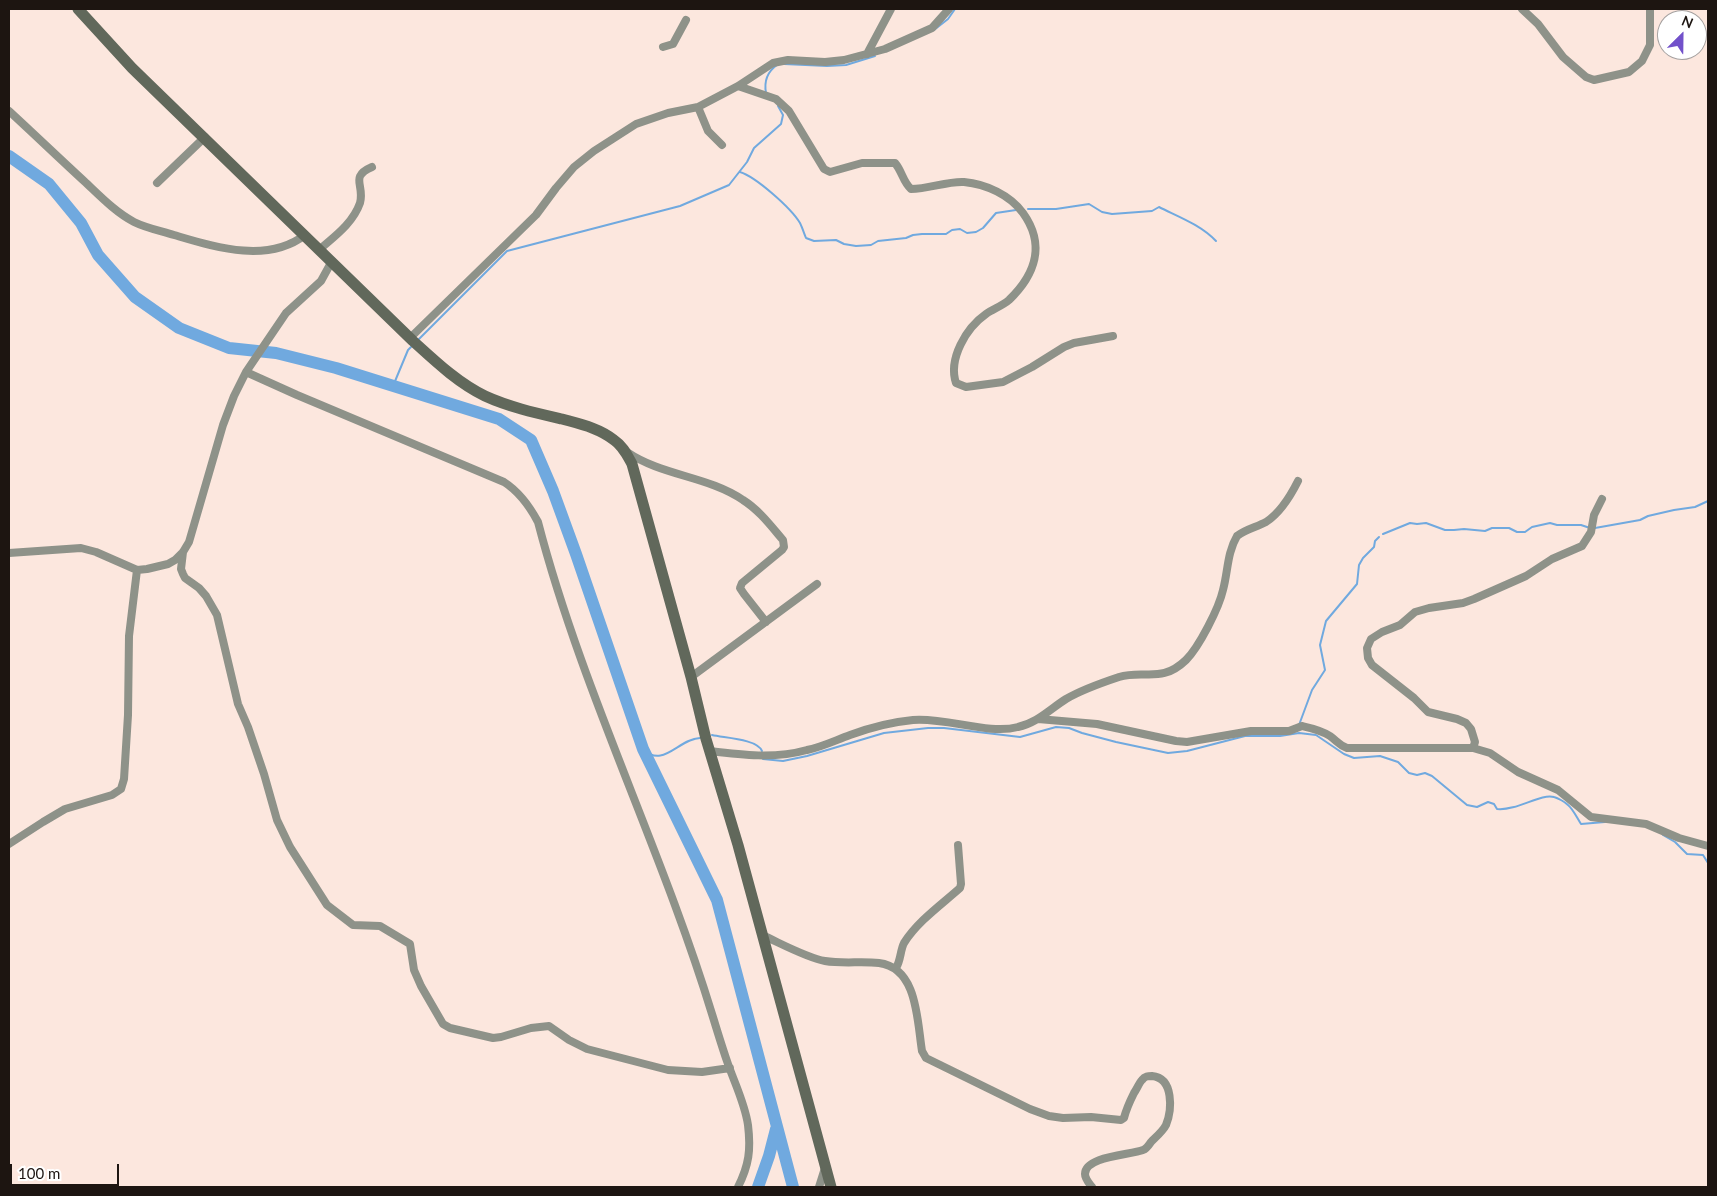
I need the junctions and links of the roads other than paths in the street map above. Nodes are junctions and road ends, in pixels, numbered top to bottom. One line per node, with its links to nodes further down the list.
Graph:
1 (78, 9): 12 (main road)
2 (892, 9): 8 (street)
3 (949, 9): 8 (street)
4 (1522, 9): 5 (street)
5 (1650, 9)
6 (686, 20): 7 (street)
7 (663, 46)
8 (866, 54): 9 (street)
9 (738, 86): 10 (street); 19 (street)
10 (698, 107): 13 (street); 20 (street)
11 (9, 111): 16 (street)
12 (205, 137): 15 (street); 16 (main road)
13 (722, 145)
14 (372, 167): 17 (street)
15 (157, 183)
16 (305, 235): 17 (main road)
17 (320, 250): 18 (main road)
18 (332, 261): 20 (main road); 21 (street)
19 (1113, 336)
20 (414, 341): 22 (main road)
21 (247, 370): 25 (street); 39 (street)
22 (625, 451): 29 (street); 30 (main road)
23 (1298, 480): 31 (street)
24 (1602, 499): 32 (street)
25 (183, 552): 27 (street); 39 (street)
26 (9, 553): 27 (street)
27 (137, 570): 34 (street)
28 (816, 584): 29 (street)
29 (766, 622): 30 (street)
30 (691, 677): 33 (main road)
31 (1038, 719): 32 (street); 33 (street)
32 (1473, 748): 36 (street)
33 (710, 751): 37 (main road)
34 (9, 844)
35 (958, 845): 38 (street)
36 (1708, 846)
37 (762, 935): 38 (street); 40 (main road)
38 (896, 968): 44 (street)
39 (730, 1068): 41 (street)
40 (825, 1166): 42 (street); 43 (main road)
41 (738, 1187)
42 (819, 1187)
43 (831, 1187)
44 (1092, 1187)

